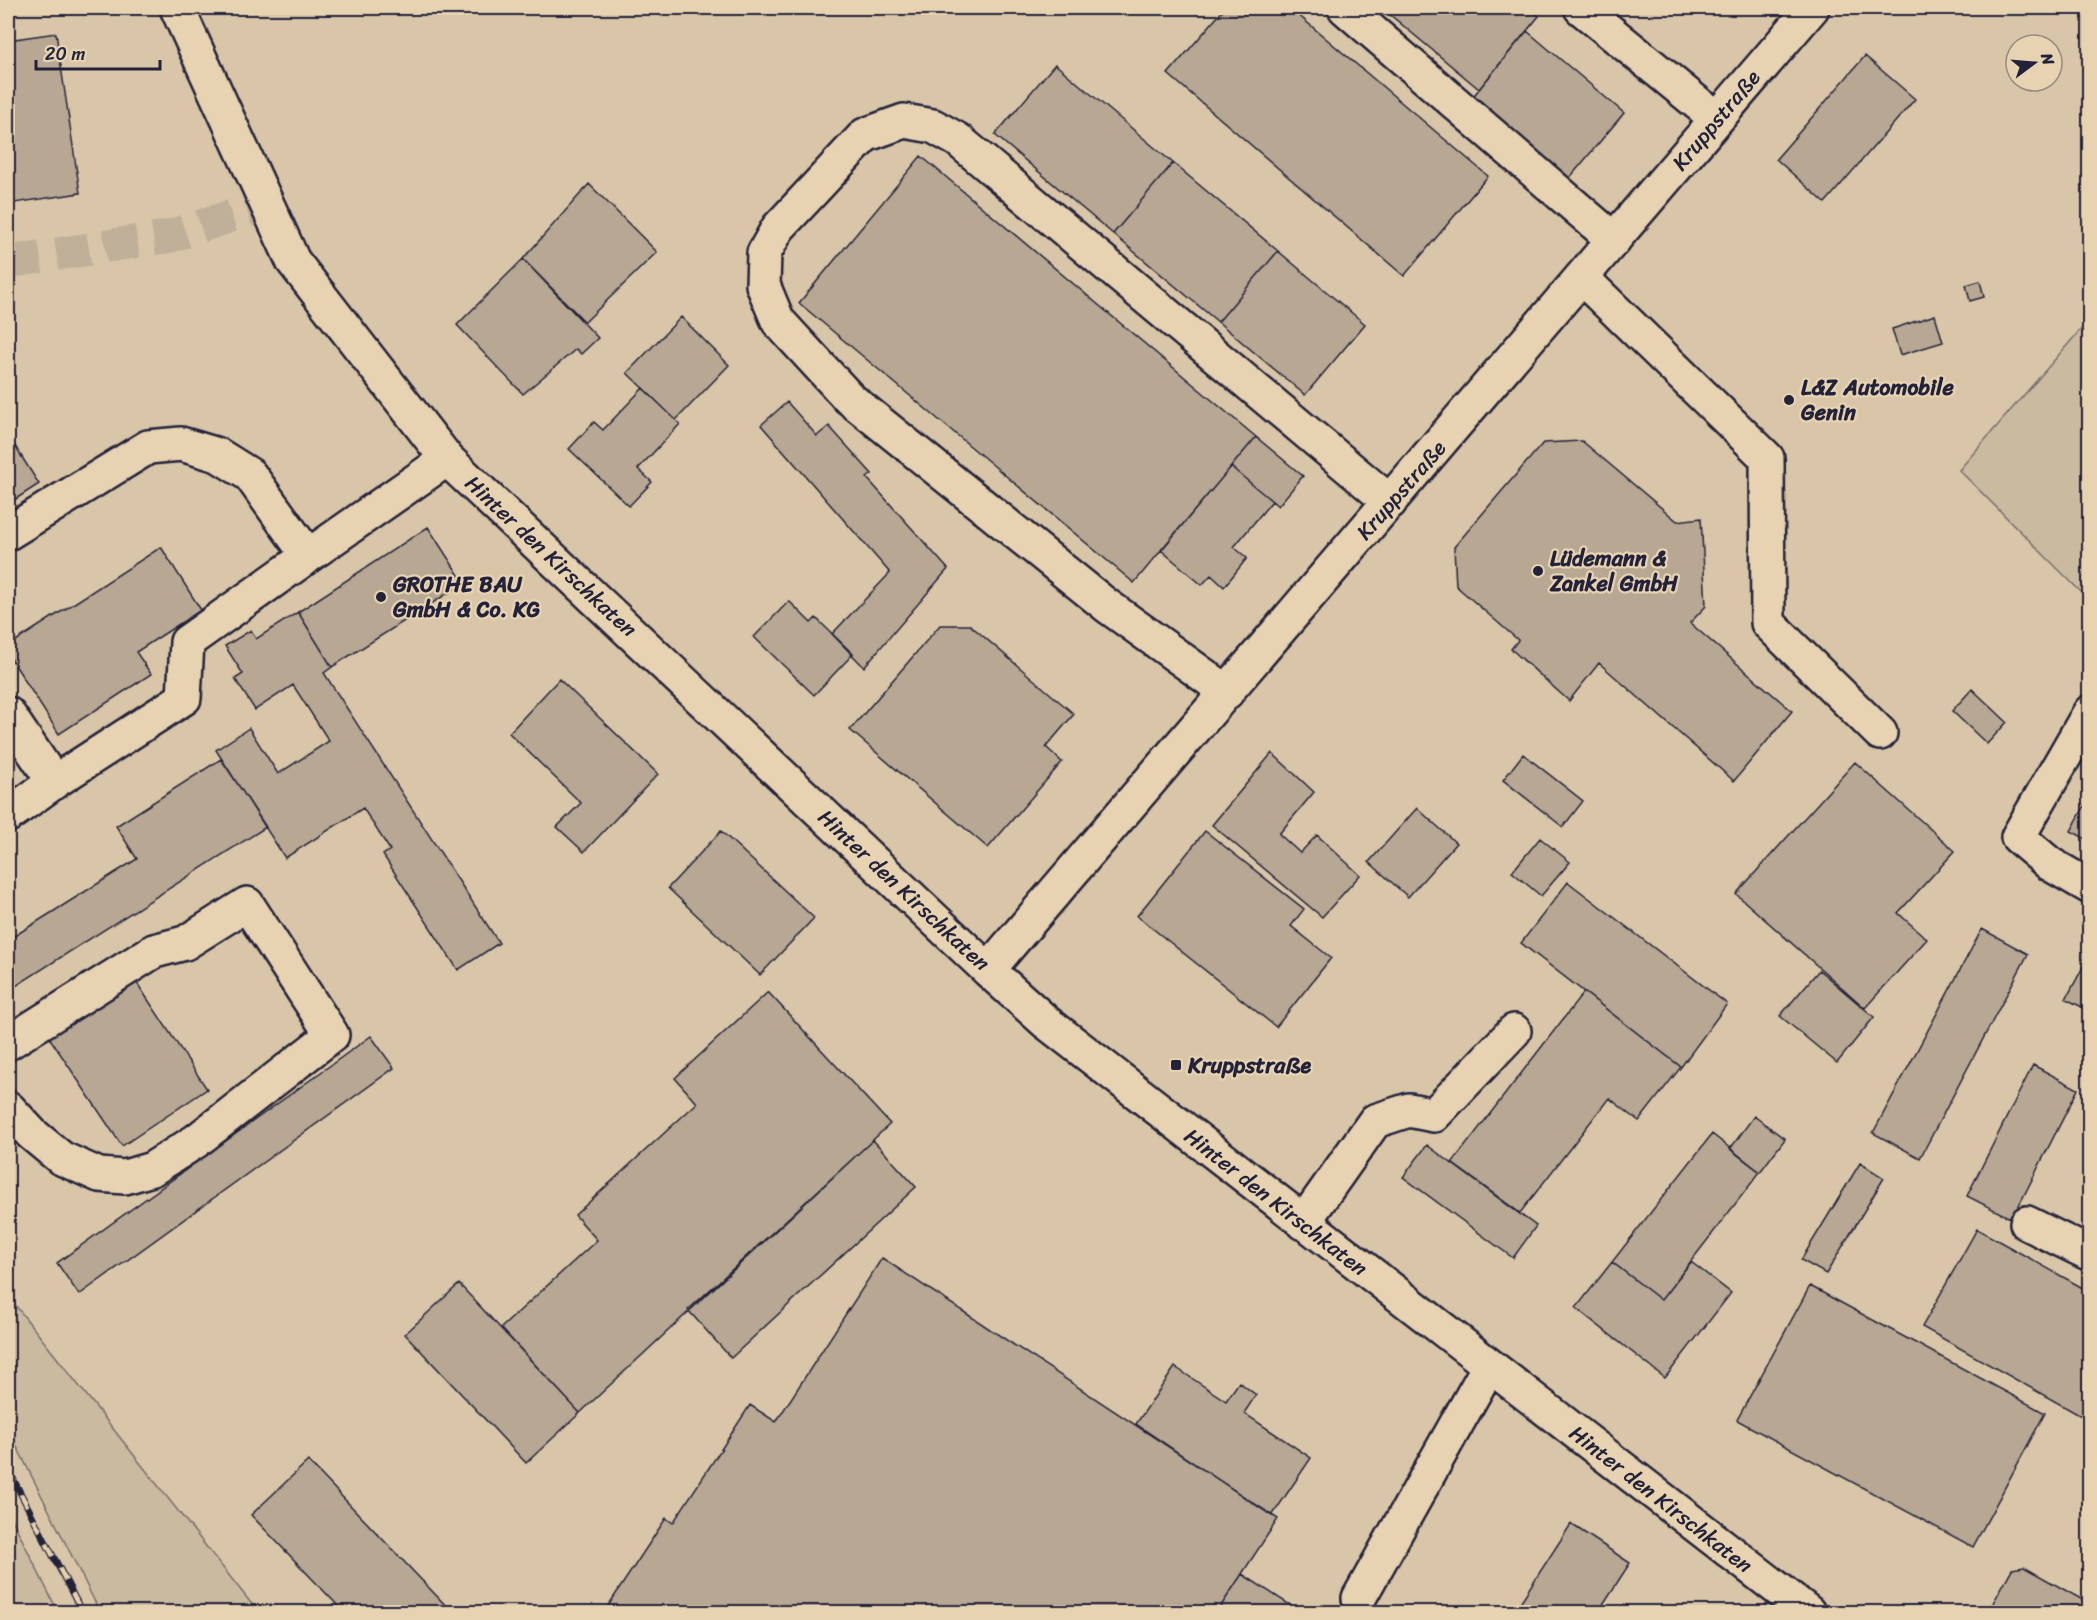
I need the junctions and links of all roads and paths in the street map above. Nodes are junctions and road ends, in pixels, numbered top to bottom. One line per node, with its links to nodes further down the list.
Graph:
1 (177, 8): 8 (street, Hinter den Kirschkaten)
2 (1346, 8): 6 (street)
3 (1581, 8): 5 (street)
4 (1812, 8): 5 (street, Kruppstraße)
5 (1717, 119): 6 (street, Kruppstraße)
6 (1614, 240): 7 (street, Kruppstraße)
7 (1582, 278): 9 (street, Kruppstraße); 15 (street)
8 (447, 459): 11 (street); 19 (street, Hinter den Kirschkaten)
9 (1390, 502): 12 (street, Kruppstraße); 12 (street)
10 (8, 533): 11 (street)
11 (308, 556): 16 (street)
12 (1227, 692): 19 (street, Kruppstraße)
13 (2090, 712): 18 (street)
14 (8, 714): 16 (street)
15 (1880, 733)
16 (54, 782): 17 (street)
17 (8, 816)
18 (2090, 887)
19 (988, 970): 23 (street, Hinter den Kirschkaten)
20 (1514, 1031): 23 (street)
21 (8, 1043): 22 (street)
22 (8, 1108)
23 (1303, 1223): 26 (street, Hinter den Kirschkaten)
24 (2027, 1223): 25 (street)
25 (2090, 1254)
26 (1489, 1366): 27 (street); 28 (street, Hinter den Kirschkaten)
27 (1359, 1598)
28 (1809, 1612)

